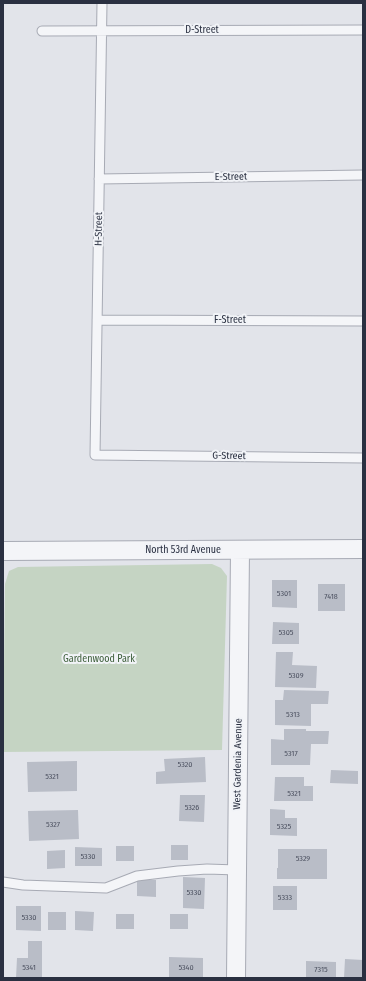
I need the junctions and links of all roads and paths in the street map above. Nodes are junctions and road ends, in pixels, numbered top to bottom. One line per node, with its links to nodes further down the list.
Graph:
1 (102, 3): 4 (lane, H-Street)
2 (363, 30): 4 (lane, D-Street)
3 (42, 31): 4 (lane, D-Street)
4 (102, 31): 6 (lane, H-Street)
5 (363, 175): 6 (lane, E-Street)
6 (99, 179): 7 (lane, H-Street)
7 (97, 320): 8 (lane, F-Street); 9 (lane, H-Street)
8 (363, 321)
9 (95, 454): 10 (lane, G-Street)
10 (363, 458)
11 (363, 549): 12 (street, North 53rd Avenue)
12 (240, 550): 13 (street, North 53rd Avenue); 14 (street, West Gardenia Avenue)
13 (3, 551)
14 (237, 870): 15 (lane); 16 (street, West Gardenia Avenue)
15 (3, 882)
16 (236, 978)

